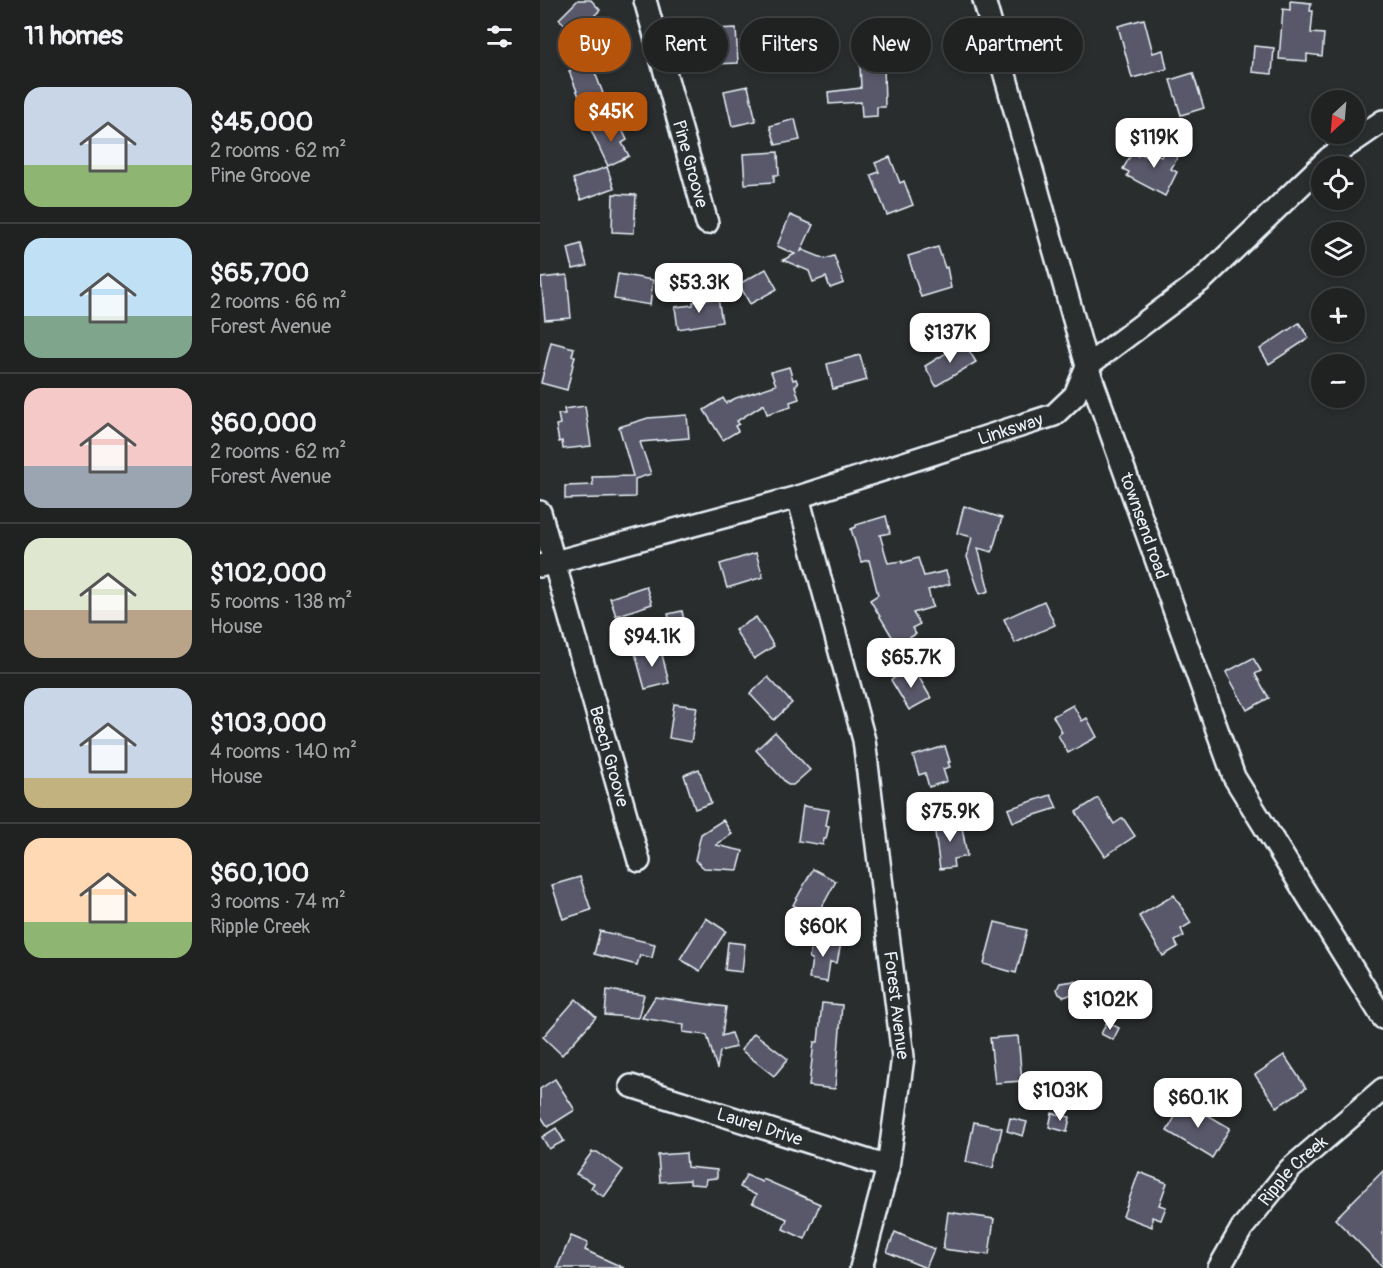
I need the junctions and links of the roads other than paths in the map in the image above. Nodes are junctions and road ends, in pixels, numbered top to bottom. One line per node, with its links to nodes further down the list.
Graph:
1 (645, 0): 4 (street, Pine Groove)
2 (984, 0): 5 (street, townsend road)
3 (1383, 121): 5 (street)
4 (707, 223)
5 (1087, 366): 6 (street, Linksway); 10 (street, townsend road)
6 (798, 497): 8 (street, Linksway); 13 (street, Forest Avenue)
7 (540, 512): 8 (street, Beech Groove)
8 (547, 564): 9 (street, Beech Groove)
9 (639, 861)
10 (1383, 1018)
11 (631, 1086): 13 (street, Laurel Drive)
12 (1383, 1089): 15 (street, Ripple Creek)
13 (888, 1167): 14 (street, Forest Avenue)
14 (861, 1268)
15 (1219, 1268)

